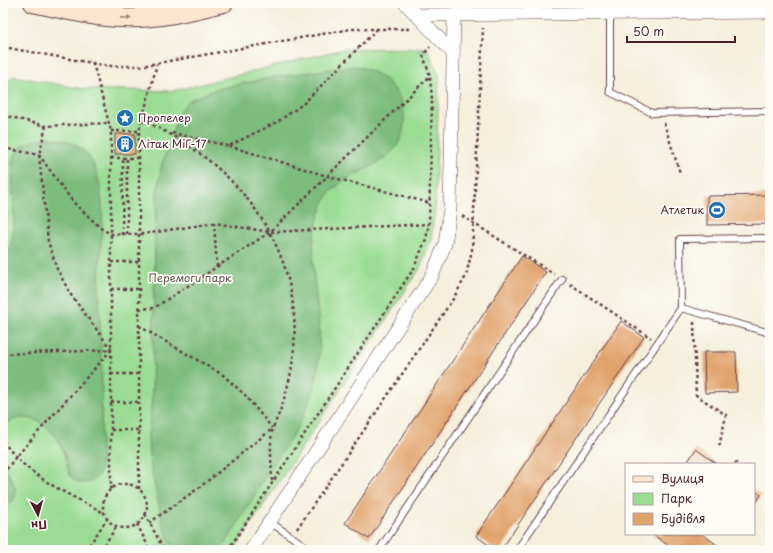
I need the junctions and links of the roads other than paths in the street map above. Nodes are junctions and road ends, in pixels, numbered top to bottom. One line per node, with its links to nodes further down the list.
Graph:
1 (34, 3): 8 (street)
2 (117, 3): 8 (street)
3 (142, 3): 9 (street)
4 (224, 3): 9 (street)
5 (405, 3): 10 (street)
6 (770, 12): 7 (street)
7 (610, 13): 11 (street); 13 (lane)
8 (87, 15): 9 (street, one-way to 9)
9 (172, 15)
10 (417, 15): 11 (street); 12 (street)
11 (454, 15): 12 (street)
12 (453, 53): 18 (street)
13 (770, 111)
14 (770, 238): 16 (lane)
15 (562, 279): 21 (lane)
16 (681, 308): 17 (lane); 22 (lane)
17 (770, 333)
18 (270, 522): 19 (street); 20 (lane)
19 (251, 550)
20 (311, 550)
21 (379, 550)
22 (517, 550)

